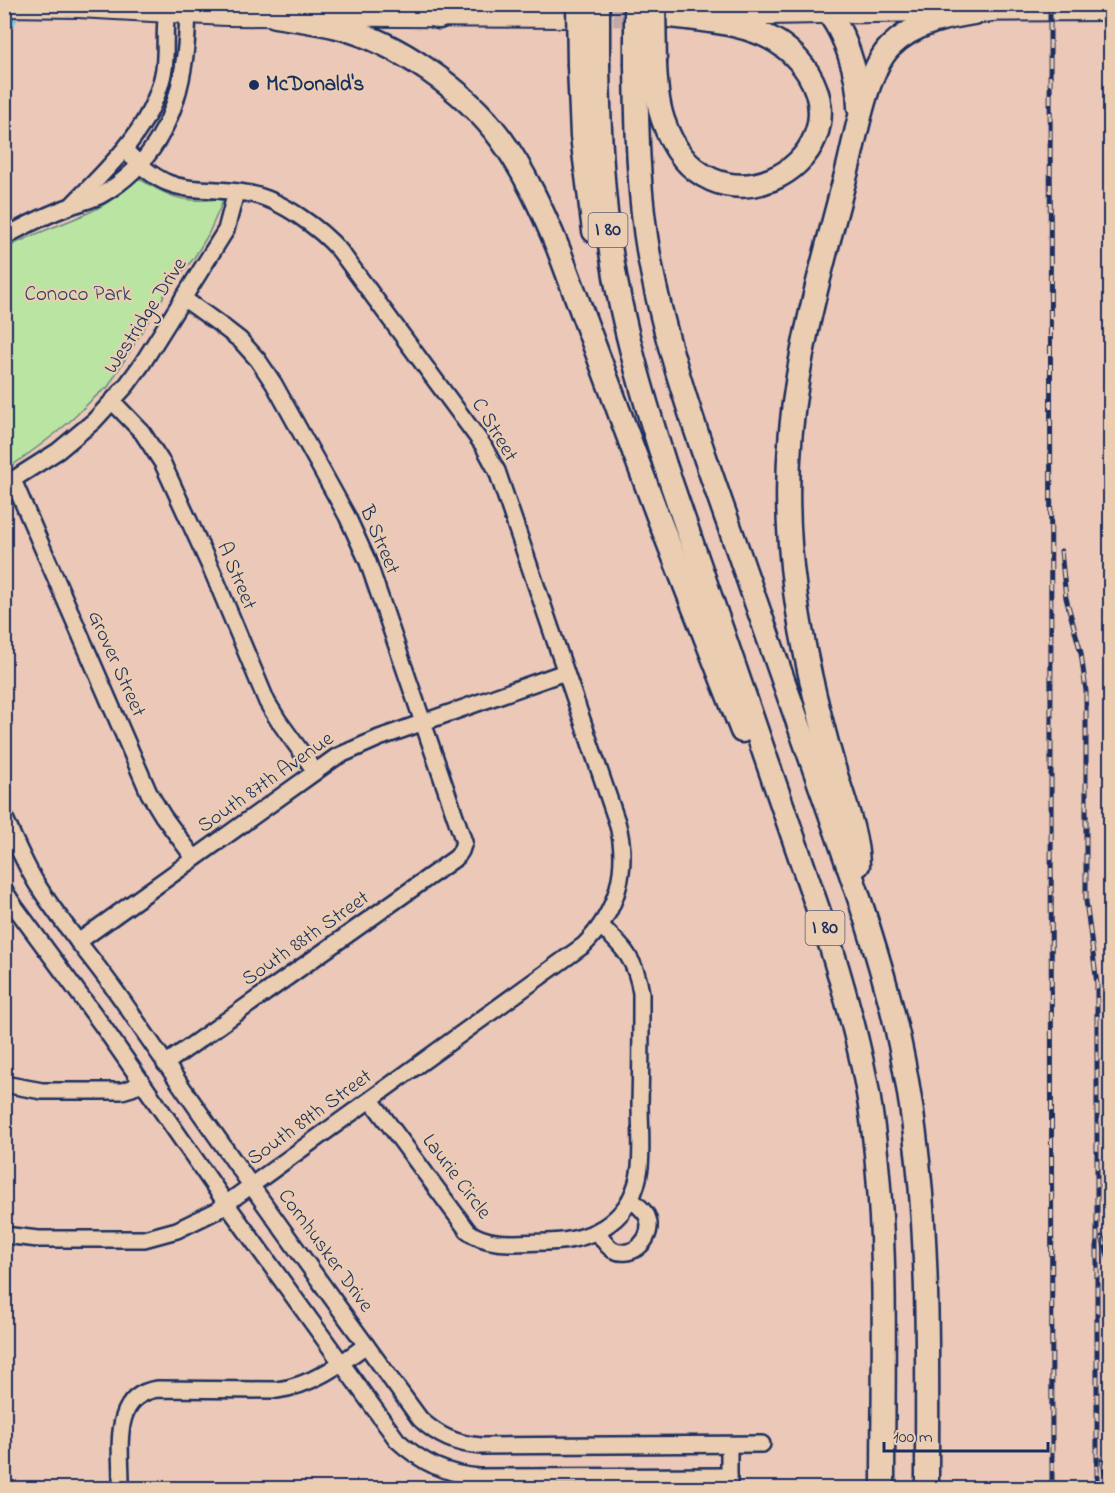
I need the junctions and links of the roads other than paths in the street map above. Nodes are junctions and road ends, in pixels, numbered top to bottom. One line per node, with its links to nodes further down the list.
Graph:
1 (415, 4): 13 (highway)
2 (598, 4): 15 (highway, I 80, bridge)
3 (636, 4): 14 (highway, I 80, bridge)
4 (4, 6): 5 (main road)
5 (167, 8): 6 (main road); 17 (street)
6 (187, 8): 12 (main road); 18 (street)
7 (824, 9): 8 (main road); 11 (main road); 16 (highway)
8 (992, 10): 9 (main road); 16 (highway)
9 (1110, 10)
10 (573, 11): 13 (main road); 15 (highway, bridge)
11 (663, 12): 14 (highway, bridge); 14 (highway)
12 (275, 16): 13 (main road); 35 (highway)
13 (439, 17)
14 (645, 65): 32 (highway, I 80)
15 (588, 66): 35 (highway, I 80)
16 (854, 141): 32 (highway)
17 (125, 150): 18 (street, C Street); 20 (street)
18 (139, 165): 19 (street, C Street); 20 (street)
19 (236, 192): 22 (street, Westridge Drive); 25 (street, C Street)
20 (71, 206): 21 (street)
21 (4, 237)
22 (183, 298): 23 (street, Westridge Drive); 26 (street, B Street)
23 (112, 402): 24 (street, Westridge Drive); 27 (street, A Street)
24 (9, 482): 30 (street, Grover Street)
25 (565, 672): 26 (street, South 87th Avenue); 33 (street, C Street)
26 (424, 722): 27 (street, South 87th Avenue); 29 (street, B Street)
27 (315, 771): 30 (street, South 87th Avenue)
28 (4, 816): 34 (street, Cornhusker Drive)
29 (464, 842): 36 (street, South 88th Street)
30 (194, 858): 34 (street, South 87th Avenue)
31 (4, 890): 37 (street)
32 (859, 899): 52 (highway, I 80)
33 (601, 926): 39 (street, South 89th Street); 41 (street, Laurie Circle)
34 (78, 942): 36 (street, Cornhusker Drive)
35 (849, 1007): 51 (highway, I 80)
36 (165, 1064): 40 (street, Cornhusker Drive)
37 (140, 1082): 38 (street); 42 (street)
38 (4, 1084)
39 (371, 1100): 40 (street, South 89th Street); 43 (street, Laurie Circle)
40 (252, 1186): 42 (street, South 89th Street); 45 (street, Cornhusker Drive)
41 (631, 1199): 43 (street, Laurie Circle); 43 (street)
42 (226, 1204): 44 (street, South 89th Street); 46 (street)
43 (598, 1232)
44 (4, 1235)
45 (366, 1345): 46 (street); 48 (street, Cornhusker Drive)
46 (341, 1363): 49 (street); 50 (street)
47 (762, 1444): 48 (street, Cornhusker Drive)
48 (729, 1445): 49 (street)
49 (729, 1482)
50 (121, 1488)
51 (883, 1488)
52 (927, 1488)

